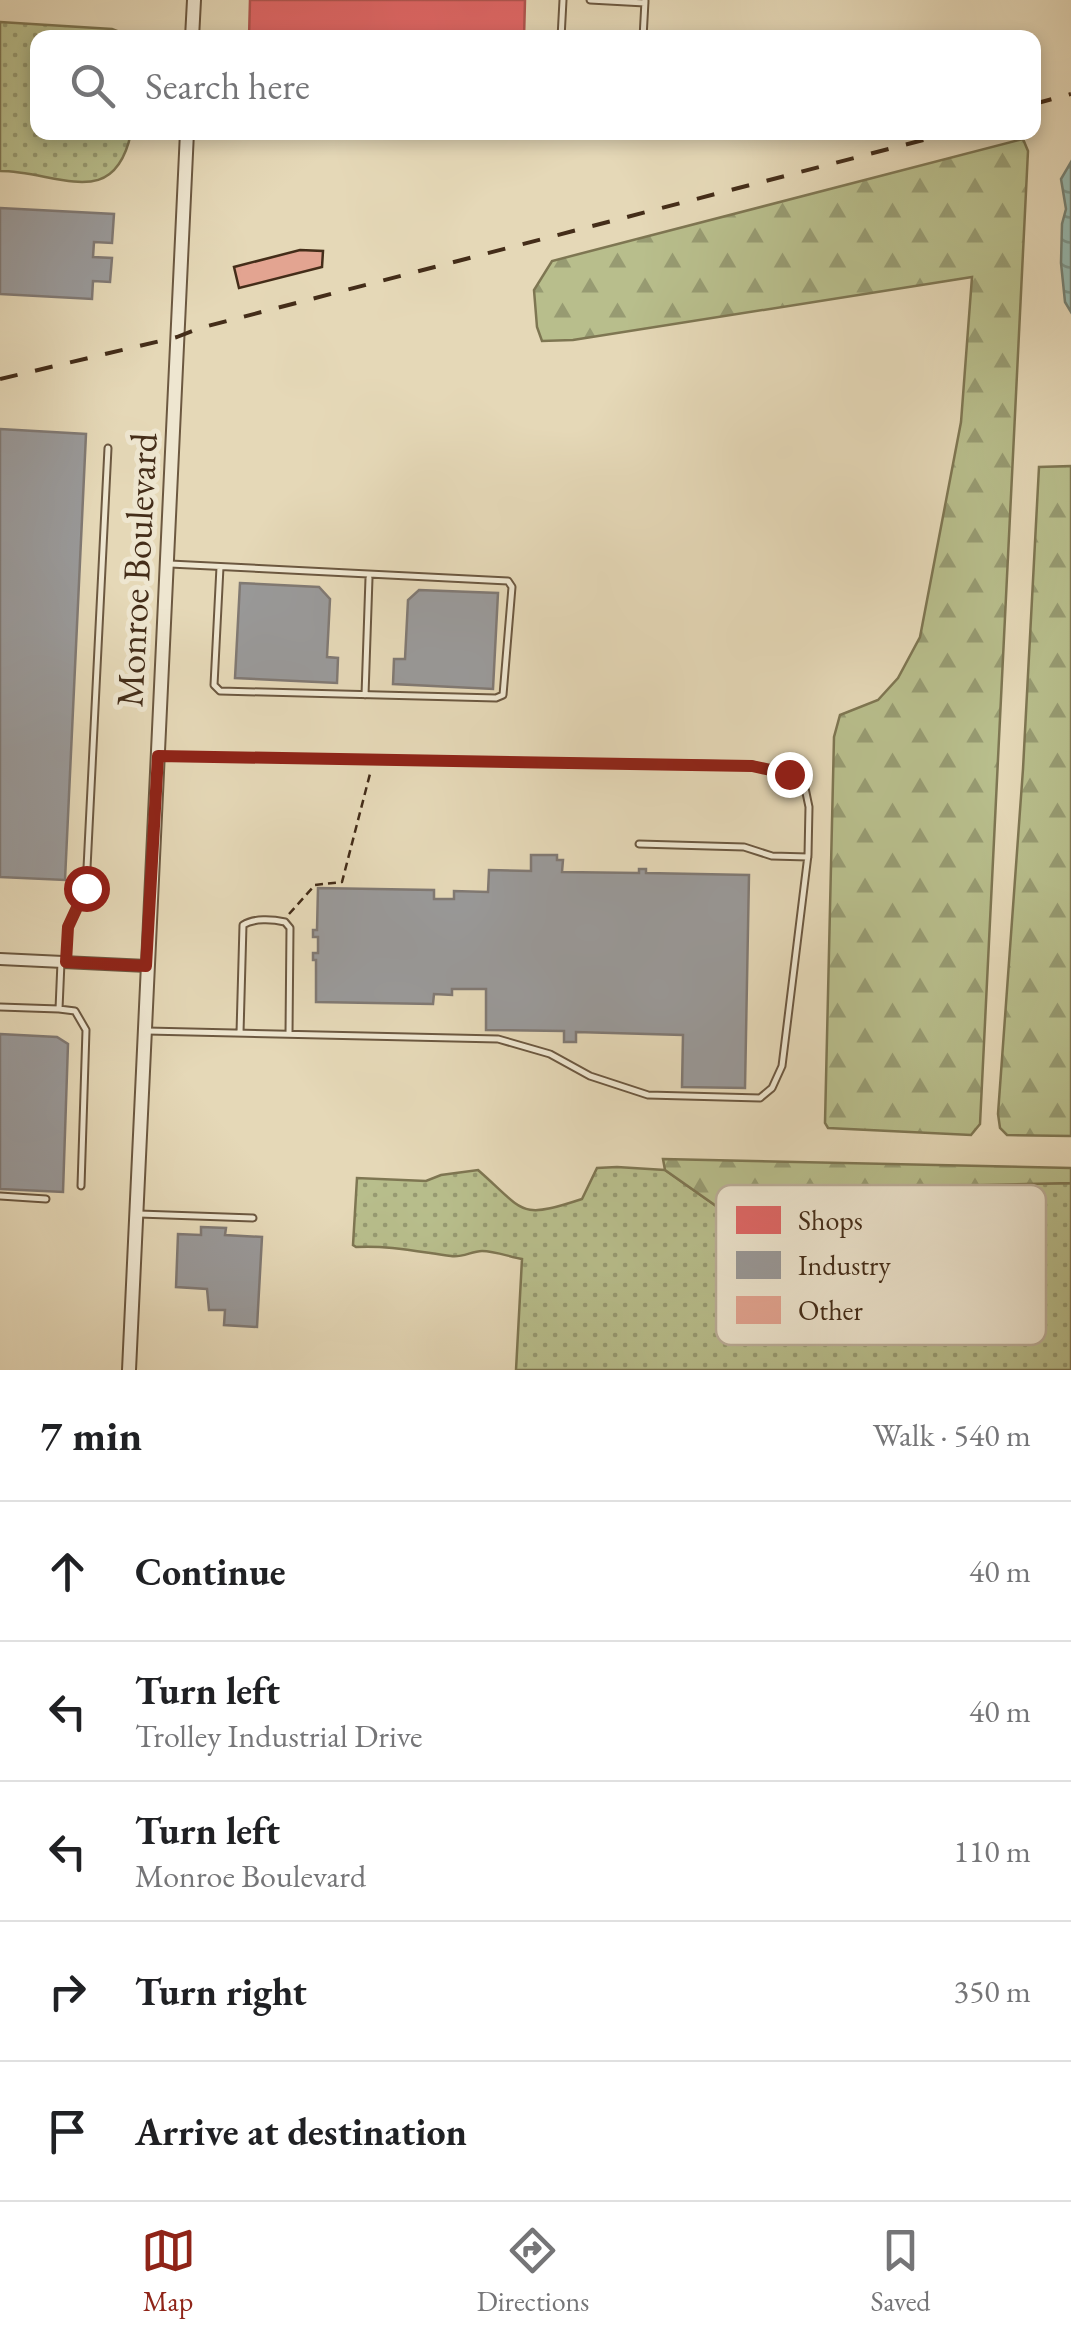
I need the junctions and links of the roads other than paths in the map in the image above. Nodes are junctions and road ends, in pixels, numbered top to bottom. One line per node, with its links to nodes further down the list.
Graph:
1 (194, 0): 5 (street)
2 (563, 0): 6 (lane)
3 (590, 0): 4 (lane)
4 (645, 1): 7 (lane)
5 (192, 30)
6 (561, 30)
7 (643, 30)
8 (187, 140): 10 (street, Monroe Boulevard)
9 (108, 448): 18 (lane)
10 (167, 564): 11 (lane); 14 (street, Monroe Boulevard)
11 (220, 567): 12 (lane); 13 (lane)
12 (369, 576): 13 (lane); 13 (lane)
13 (366, 694)
14 (158, 756): 16 (lane); 19 (street, Monroe Boulevard)
15 (639, 844): 16 (lane)
16 (808, 858): 24 (lane)
17 (0, 959): 18 (street)
18 (64, 962): 19 (street); 21 (lane)
19 (146, 966): 22 (street, Monroe Boulevard)
20 (0, 1007): 21 (lane)
21 (59, 1009): 25 (lane)
22 (144, 1031): 23 (lane); 28 (street, Monroe Boulevard)
23 (240, 1033): 24 (lane); 24 (lane)
24 (289, 1034)
25 (81, 1186)
26 (0, 1196): 27 (lane)
27 (46, 1198)
28 (136, 1214): 29 (lane); 30 (street, Monroe Boulevard)
29 (253, 1218)
30 (129, 1370)

